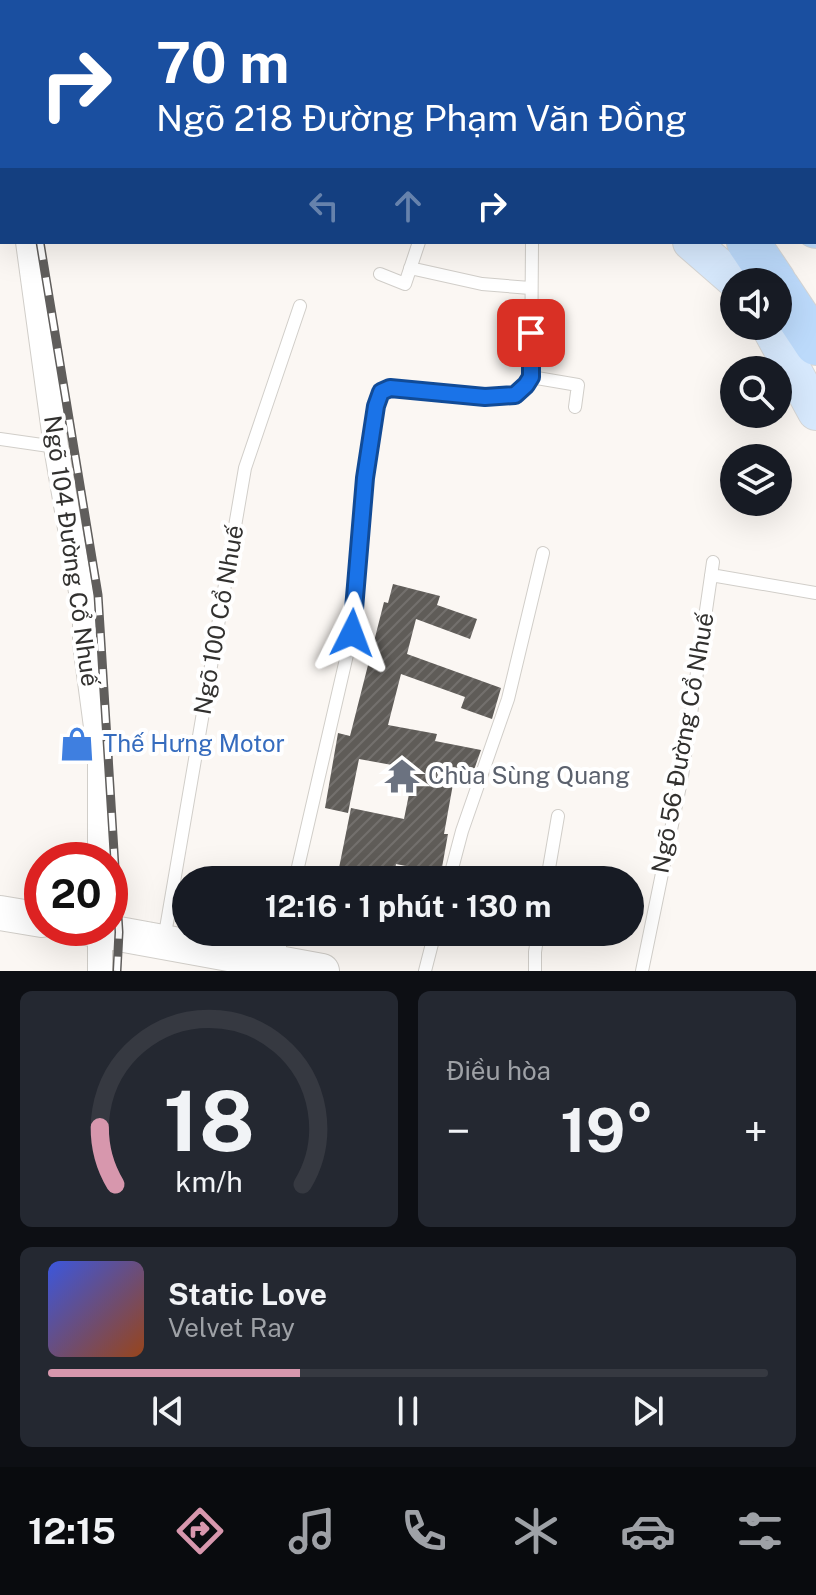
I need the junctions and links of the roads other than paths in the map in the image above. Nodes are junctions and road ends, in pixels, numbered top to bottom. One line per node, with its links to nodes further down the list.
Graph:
1 (28, 244): 21 (street, Ngõ 104 Đường Cổ Nhuế)
2 (418, 244): 7 (lane)
3 (532, 244): 12 (lane)
4 (693, 244): 8 (main road)
5 (732, 244): 9 (main road)
6 (749, 244): 10 (highway)
7 (410, 268): 11 (lane); 12 (lane)
8 (721, 268)
9 (741, 268)
10 (765, 268)
11 (380, 274)
12 (530, 288): 17 (lane)
13 (300, 306): 32 (lane, Ngõ 100 Cổ Nhuế)
14 (792, 308): 16 (highway)
15 (777, 340): 19 (main road)
16 (816, 344)
17 (531, 377): 18 (lane); 26 (lane)
18 (575, 407)
19 (816, 412)
20 (0, 439): 21 (lane)
21 (56, 447): 25 (street, Ngõ 104 Đường Cổ Nhuế)
22 (543, 553): 27 (lane)
23 (816, 593): 41 (lane, Ngõ 56 Đường Cổ Nhuế)
24 (558, 816): 28 (lane)
25 (100, 842)
26 (298, 866)
27 (453, 866)
28 (549, 866)
29 (0, 913): 30 (main road)
30 (24, 917)
31 (128, 934): 32 (main road)
32 (164, 940): 36 (main road)
33 (97, 946): 37 (street)
34 (431, 946): 39 (lane)
35 (536, 946): 40 (lane)
36 (278, 955): 38 (main road)
37 (100, 971)
38 (322, 971)
39 (425, 971)
40 (535, 971)
41 (642, 971)

